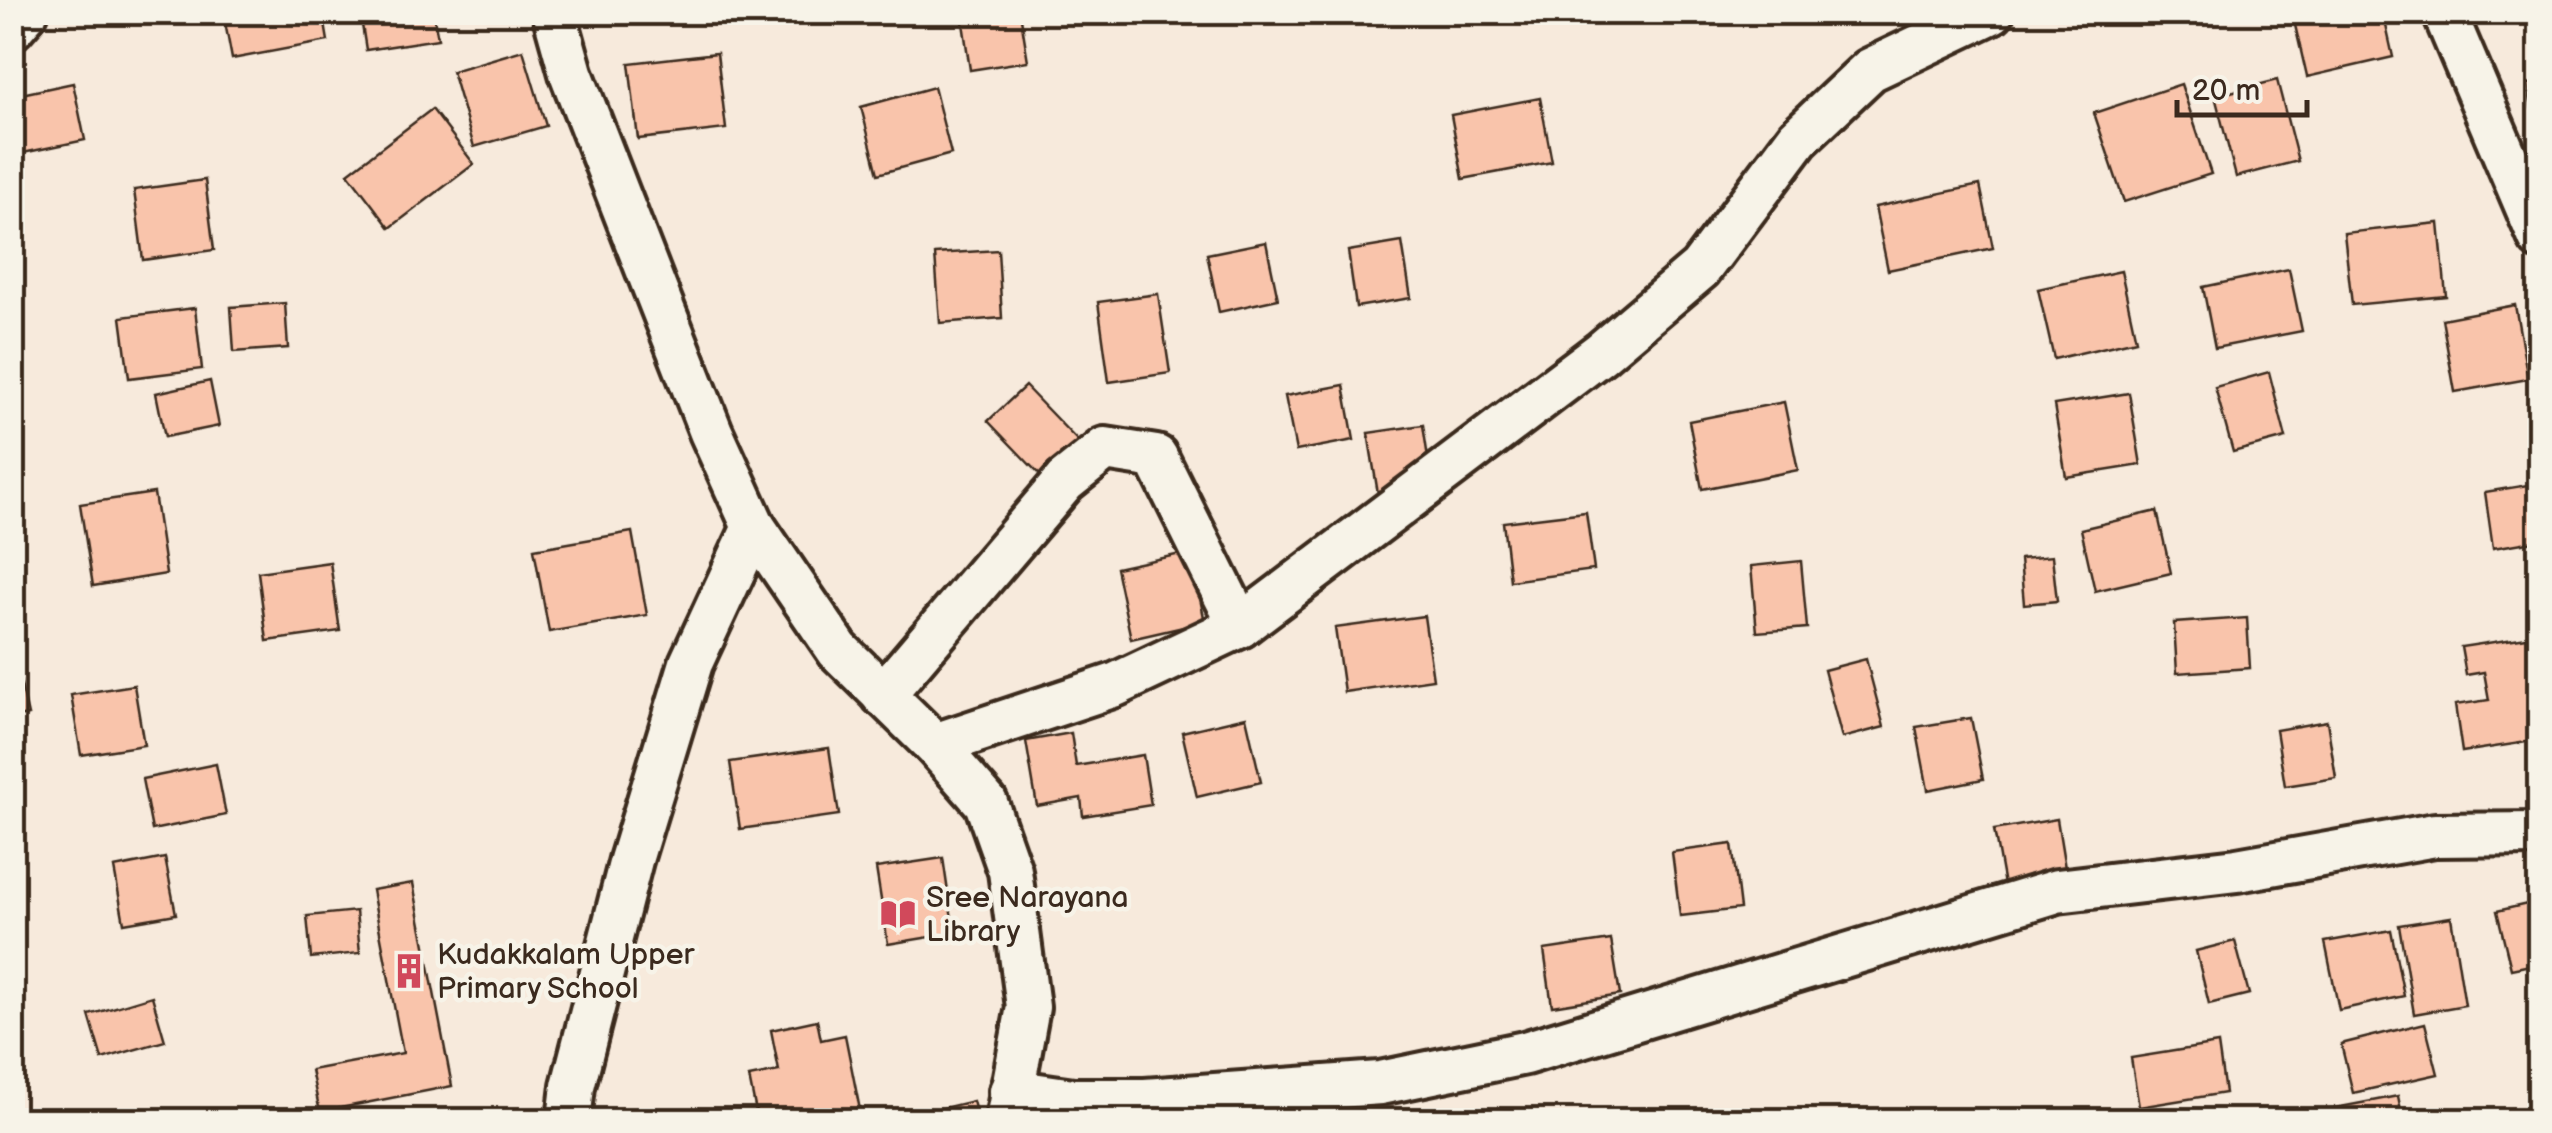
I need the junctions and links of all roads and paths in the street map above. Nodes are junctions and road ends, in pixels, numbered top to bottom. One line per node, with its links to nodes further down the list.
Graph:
1 (26, 12): 5 (street)
2 (554, 12): 7 (street)
3 (1992, 12): 8 (street)
4 (2444, 12): 6 (street)
5 (12, 28)
6 (2540, 238)
7 (754, 527): 9 (street); 13 (street)
8 (1240, 626): 9 (street); 10 (street)
9 (883, 695): 10 (street)
10 (935, 745): 12 (street)
11 (2540, 834): 12 (street)
12 (1009, 1106)
13 (568, 1120)

